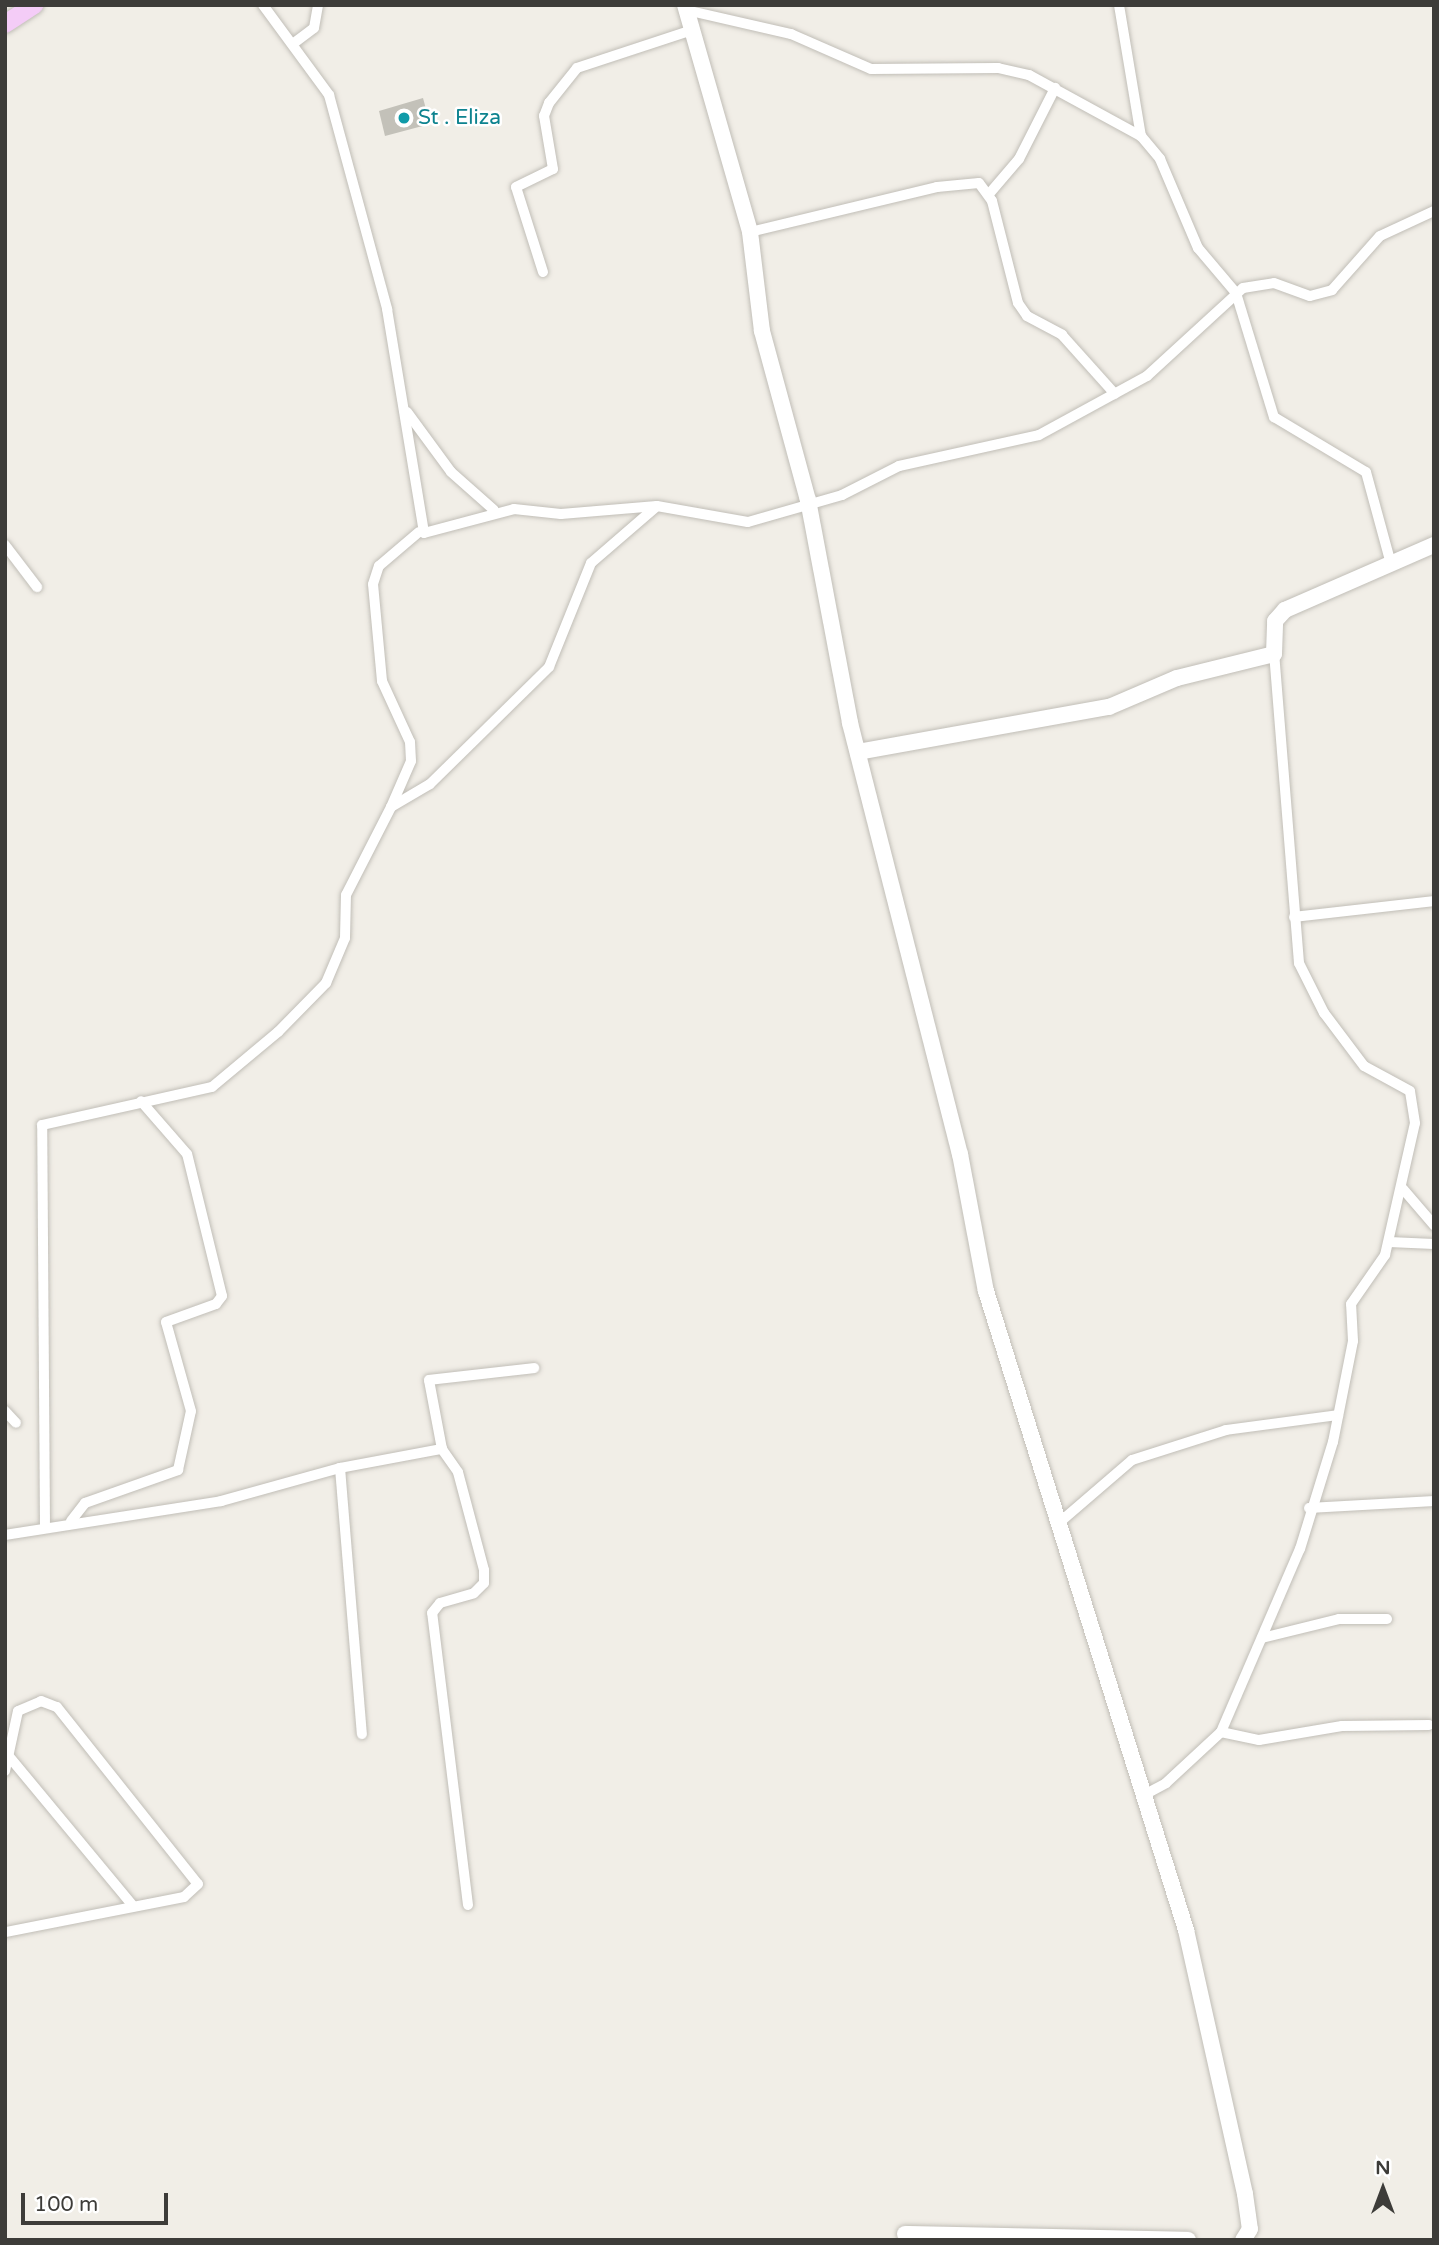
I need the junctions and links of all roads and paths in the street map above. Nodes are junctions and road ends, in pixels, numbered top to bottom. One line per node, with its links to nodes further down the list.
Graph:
1 (34, 5): 6 (main road)
2 (263, 5): 8 (street)
3 (318, 5): 8 (street)
4 (1119, 5): 10 (street)
5 (685, 8): 7 (street); 9 (street)
6 (5, 24)
7 (689, 31): 13 (street); 14 (street)
8 (294, 43): 17 (street)
9 (1055, 88): 10 (street); 11 (street)
10 (1141, 136): 15 (street)
11 (989, 194): 13 (street); 16 (street)
12 (1434, 211): 15 (street)
13 (750, 232): 18 (street)
14 (543, 272)
15 (1236, 293): 16 (street); 24 (street)
16 (1115, 394): 18 (street)
17 (406, 410): 20 (street); 21 (street)
18 (808, 500): 19 (street); 27 (street)
19 (657, 506): 20 (street); 28 (street)
20 (494, 510): 21 (street)
21 (419, 532): 28 (street)
22 (5, 545): 25 (street)
23 (1434, 545): 24 (street)
24 (1391, 564): 26 (street)
25 (37, 587)
26 (1274, 654): 27 (street); 30 (street)
27 (858, 752): 45 (street)
28 (391, 807): 31 (street)
29 (1434, 901): 30 (street)
30 (1294, 917): 32 (street)
31 (141, 1101): 44 (street); 46 (street)
32 (1403, 1189): 33 (street); 34 (street)
33 (1434, 1225)
34 (1389, 1242): 35 (street); 38 (street)
35 (1434, 1244)
36 (534, 1368): 40 (street)
37 (5, 1411): 39 (street)
38 (1338, 1415): 43 (street); 45 (street)
39 (16, 1423)
40 (442, 1449): 41 (street); 56 (street)
41 (340, 1468): 44 (street); 52 (street)
42 (1434, 1501): 43 (street)
43 (1308, 1508): 49 (street)
44 (71, 1521): 46 (street)
45 (1060, 1522): 55 (street)
46 (45, 1527): 47 (street)
47 (5, 1535)
48 (1387, 1619): 49 (street)
49 (1262, 1638): 51 (street)
50 (1429, 1725): 51 (street)
51 (1221, 1732): 55 (street)
52 (362, 1734)
53 (7, 1754): 54 (street); 57 (street); 57 (street)
54 (5, 1771)
55 (1142, 1796): 61 (street)
56 (468, 1905)
57 (133, 1906): 58 (street)
58 (5, 1933)
59 (905, 2234): 60 (street)
60 (1188, 2240)
61 (1243, 2240)

